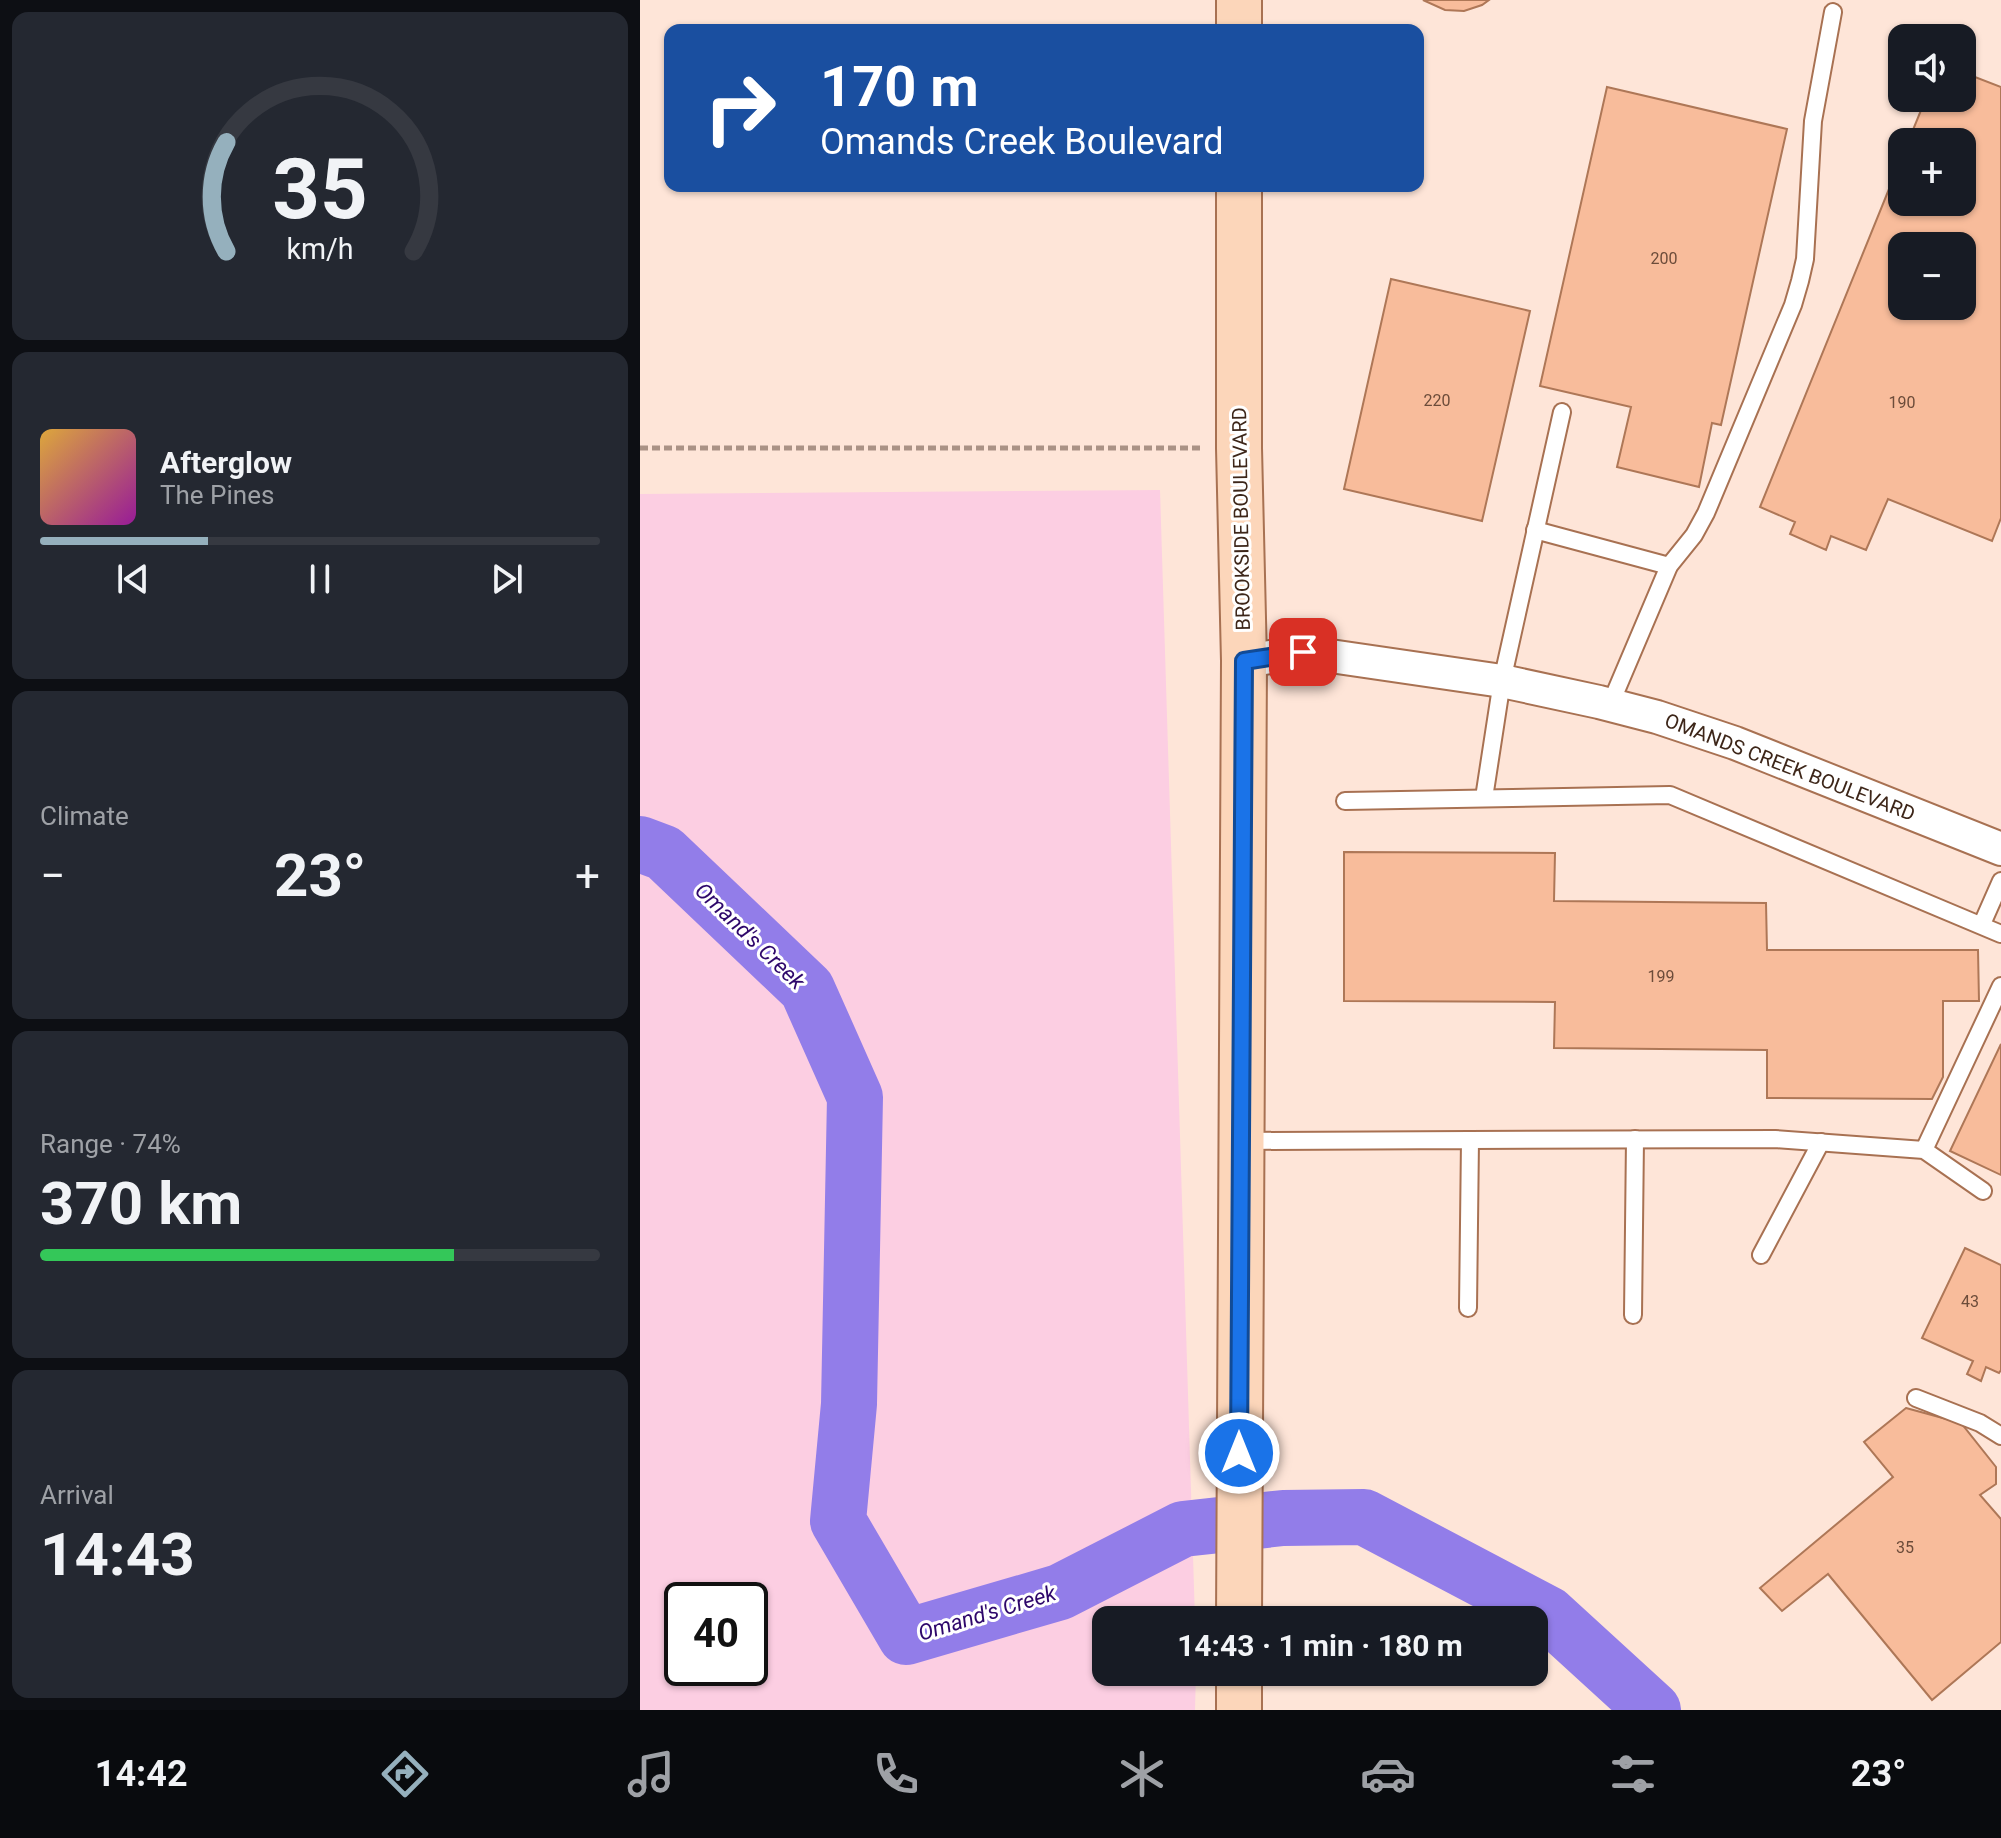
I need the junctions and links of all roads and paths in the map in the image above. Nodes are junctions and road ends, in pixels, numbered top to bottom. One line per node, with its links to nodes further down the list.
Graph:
1 (1239, 0): 3 (street)
2 (1833, 12): 9 (lane)
3 (1239, 24)
4 (1239, 192): 10 (street, BROOKSIDE BOULEVARD)
5 (1562, 412): 8 (lane)
6 (640, 448): 7 (path)
7 (1183, 448)
8 (1535, 530): 9 (lane); 11 (lane)
9 (1669, 566): 12 (lane)
10 (1244, 661): 11 (street, OMANDS CREEK BOULEVARD); 22 (street, BROOKSIDE BOULEVARD)
11 (1502, 681): 12 (street, OMANDS CREEK BOULEVARD); 13 (lane)
12 (1610, 705): 15 (street, OMANDS CREEK BOULEVARD)
13 (1484, 798): 14 (lane); 17 (lane)
14 (1345, 801)
15 (2001, 849)
16 (2001, 881): 17 (lane)
17 (1982, 924): 18 (lane)
18 (2001, 934)
19 (2001, 986): 24 (lane)
20 (1635, 1139): 21 (lane); 23 (lane); 28 (lane)
21 (1470, 1140): 22 (lane); 27 (lane)
22 (1241, 1141): 31 (street, BROOKSIDE BOULEVARD)
23 (1821, 1142): 24 (lane); 26 (lane)
24 (1924, 1150): 25 (lane)
25 (1983, 1191)
26 (1761, 1255)
27 (1468, 1308)
28 (1633, 1315)
29 (1916, 1398): 30 (lane)
30 (2001, 1436)
31 (1239, 1606)
32 (1239, 1686): 33 (street)
33 (1239, 1710)

